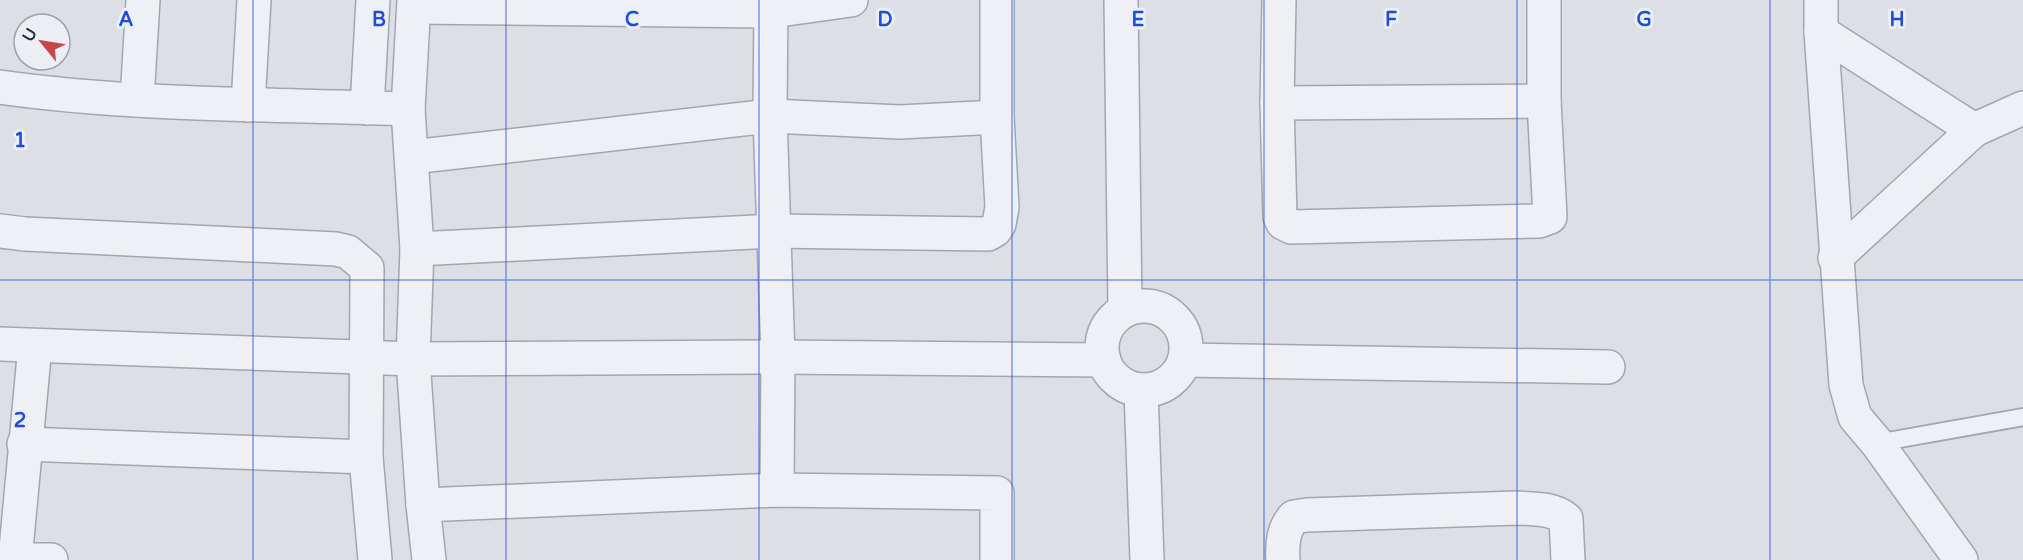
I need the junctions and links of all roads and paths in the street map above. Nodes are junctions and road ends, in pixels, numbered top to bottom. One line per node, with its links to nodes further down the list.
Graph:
1 (143, 0): 14 (street)
2 (254, 0): 17 (street)
3 (373, 0): 18 (street)
4 (851, 0): 11 (street)
5 (997, 0): 22 (street)
6 (1121, 0): 29 (street)
7 (1279, 0): 16 (street)
8 (1544, 0): 15 (street)
9 (1821, 0): 12 (street)
10 (414, 3): 11 (street); 20 (street)
11 (771, 6): 21 (street)
12 (1821, 32): 23 (street); 28 (street)
13 (0, 87): 14 (street)
14 (137, 100): 17 (street)
15 (1544, 101): 16 (street); 16 (street)
16 (1277, 102)
17 (248, 105): 18 (street)
18 (367, 108): 20 (street)
19 (2023, 108): 23 (street)
20 (408, 109): 24 (street)
21 (770, 116): 22 (street); 24 (street); 26 (street)
22 (997, 117): 26 (street)
23 (1974, 130): 28 (street)
24 (412, 157): 27 (street)
25 (0, 231): 32 (street)
26 (773, 231): 27 (street); 33 (street)
27 (417, 249): 34 (street)
28 (1835, 258): 40 (street)
29 (1125, 310): 35 (street); 36 (street)
30 (0, 344): 31 (street)
31 (35, 346): 32 (street); 41 (street)
32 (366, 357): 34 (street); 42 (street)
33 (778, 357): 34 (street); 35 (street); 43 (street)
34 (413, 359): 44 (street)
35 (1104, 360): 38 (street)
36 (1185, 360): 37 (street); 38 (street)
37 (1608, 368)
38 (1141, 390): 50 (street)
39 (2023, 417): 40 (lane)
40 (1877, 443): 53 (street)
41 (24, 444): 42 (street); 45 (street)
42 (366, 457): 47 (street)
43 (777, 490): 44 (street); 49 (street)
44 (423, 505): 48 (street)
45 (10, 560): 46 (street)
46 (51, 560)
47 (375, 560)
48 (429, 560)
49 (997, 560)
50 (1147, 560)
51 (1282, 560): 52 (street)
52 (1568, 560)
53 (1961, 560)

